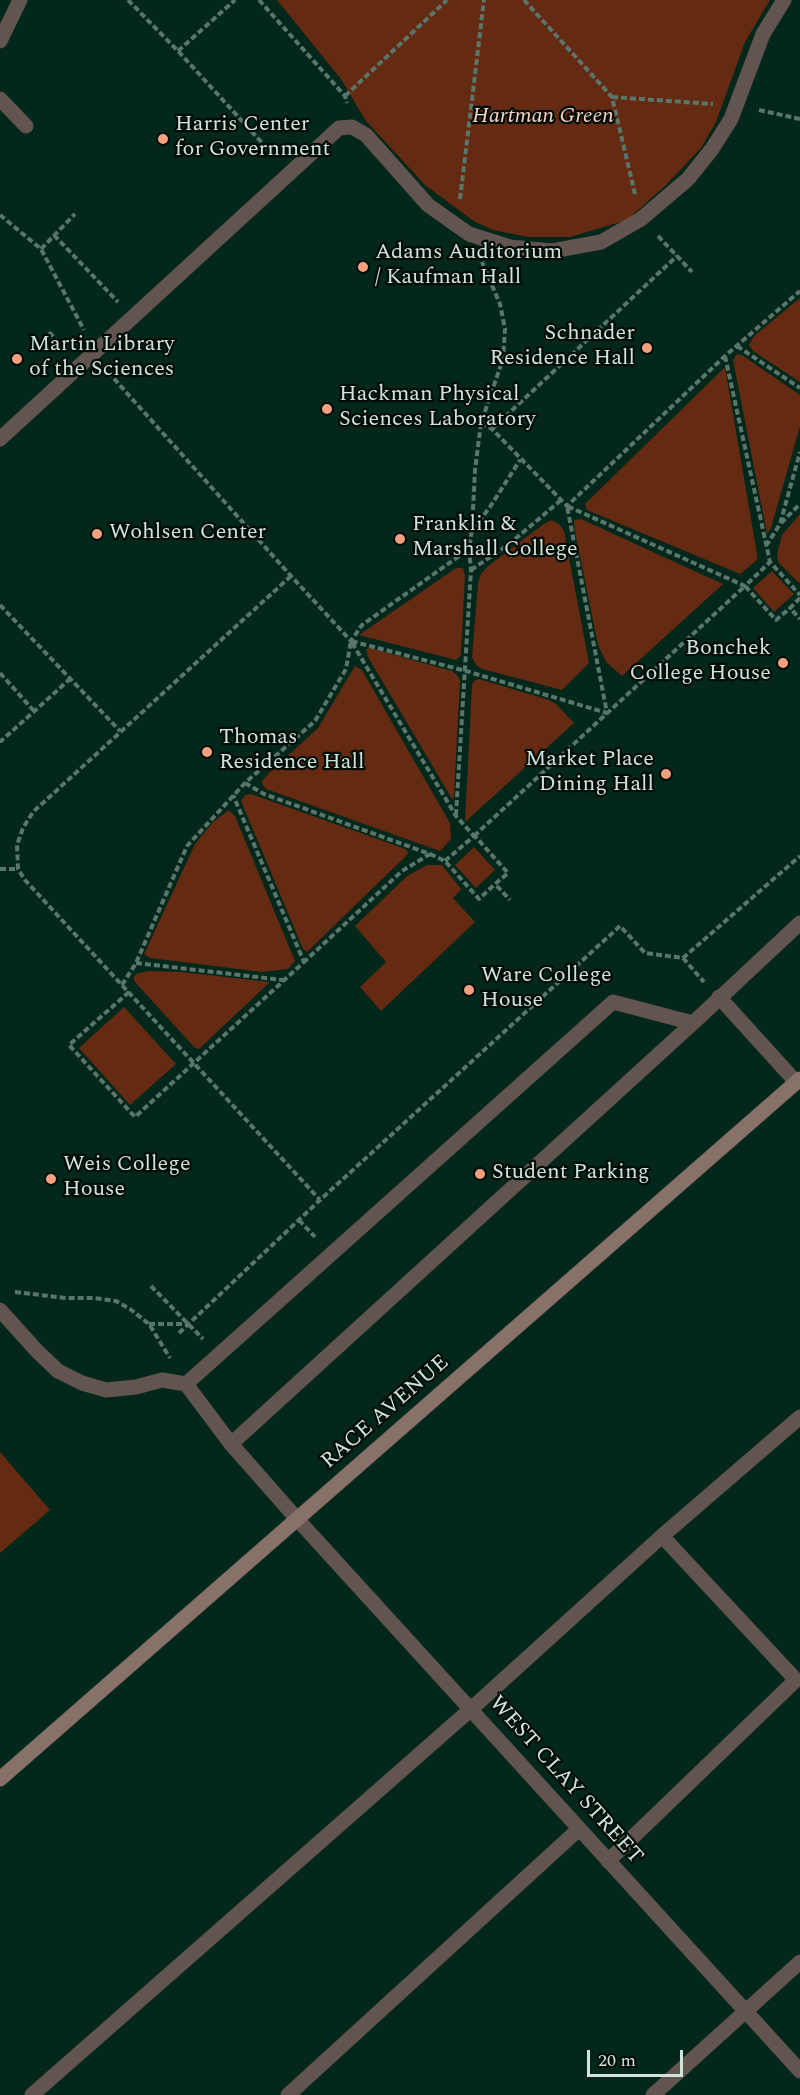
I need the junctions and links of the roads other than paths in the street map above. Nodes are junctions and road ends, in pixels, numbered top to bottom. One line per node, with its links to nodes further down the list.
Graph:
1 (20, 0): 3 (street)
2 (784, 0): 6 (street)
3 (0, 41)
4 (0, 99): 5 (street)
5 (26, 126)
6 (0, 440)
7 (800, 923): 8 (street)
8 (719, 997): 9 (street); 10 (street)
9 (693, 1023): 12 (street); 14 (street)
10 (799, 1082): 15 (main road, RACE AVENUE)
11 (0, 1310): 12 (street)
12 (186, 1384): 14 (street, WEST CLAY STREET)
13 (800, 1417): 16 (street)
14 (231, 1444): 15 (street, WEST CLAY STREET)
15 (298, 1520): 17 (street, WEST CLAY STREET); 18 (main road, RACE AVENUE)
16 (662, 1536): 17 (street); 20 (street)
17 (470, 1710): 19 (street, WEST CLAY STREET); 24 (street)
18 (0, 1779)
19 (579, 1828): 20 (street, WEST CLAY STREET); 25 (street)
20 (608, 1862): 22 (street, WEST CLAY STREET)
21 (800, 1962): 22 (street)
22 (745, 2012): 23 (street, WEST CLAY STREET); 26 (street)
23 (800, 2071)
24 (32, 2095)
25 (288, 2095)
26 (653, 2095)

